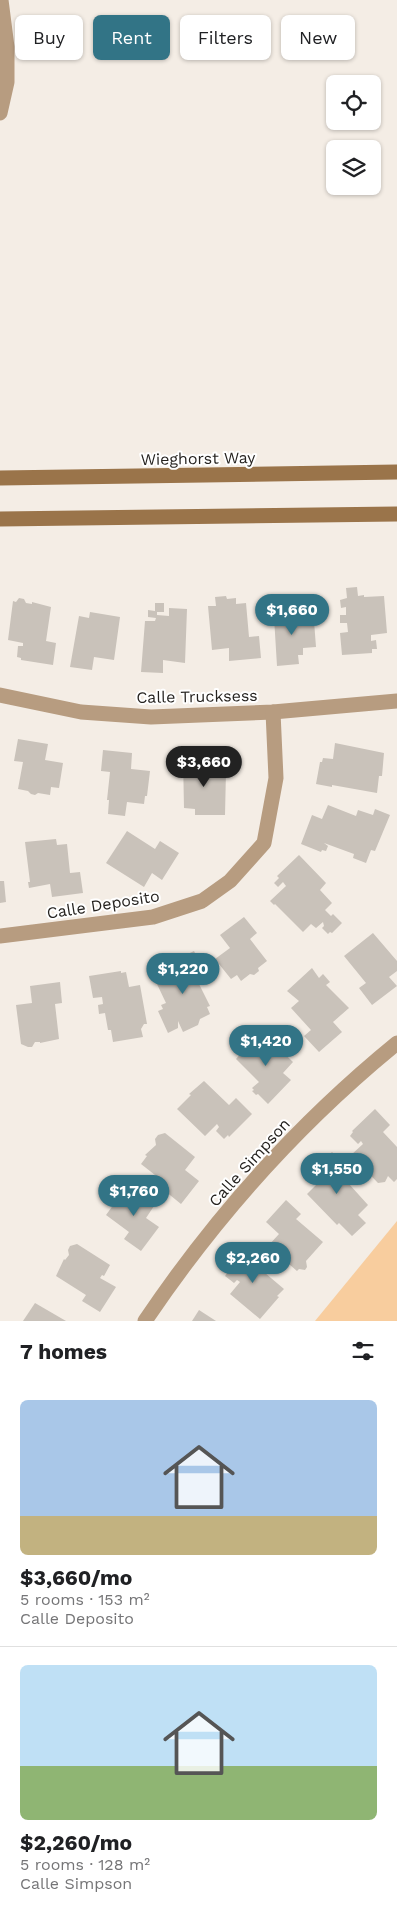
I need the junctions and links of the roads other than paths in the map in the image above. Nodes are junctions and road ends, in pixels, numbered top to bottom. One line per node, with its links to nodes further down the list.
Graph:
1 (1, 0): 2 (street)
2 (0, 114)
3 (397, 472): 4 (street, Wieghorst Way)
4 (0, 478)
5 (397, 514): 6 (street)
6 (0, 519)
7 (0, 696): 9 (street, Calle Trucksess)
8 (397, 701): 9 (street, Calle Trucksess)
9 (274, 712): 10 (street, Calle Deposito)
10 (0, 936)
11 (397, 1043): 12 (street, Calle Simpson)
12 (145, 1321)

